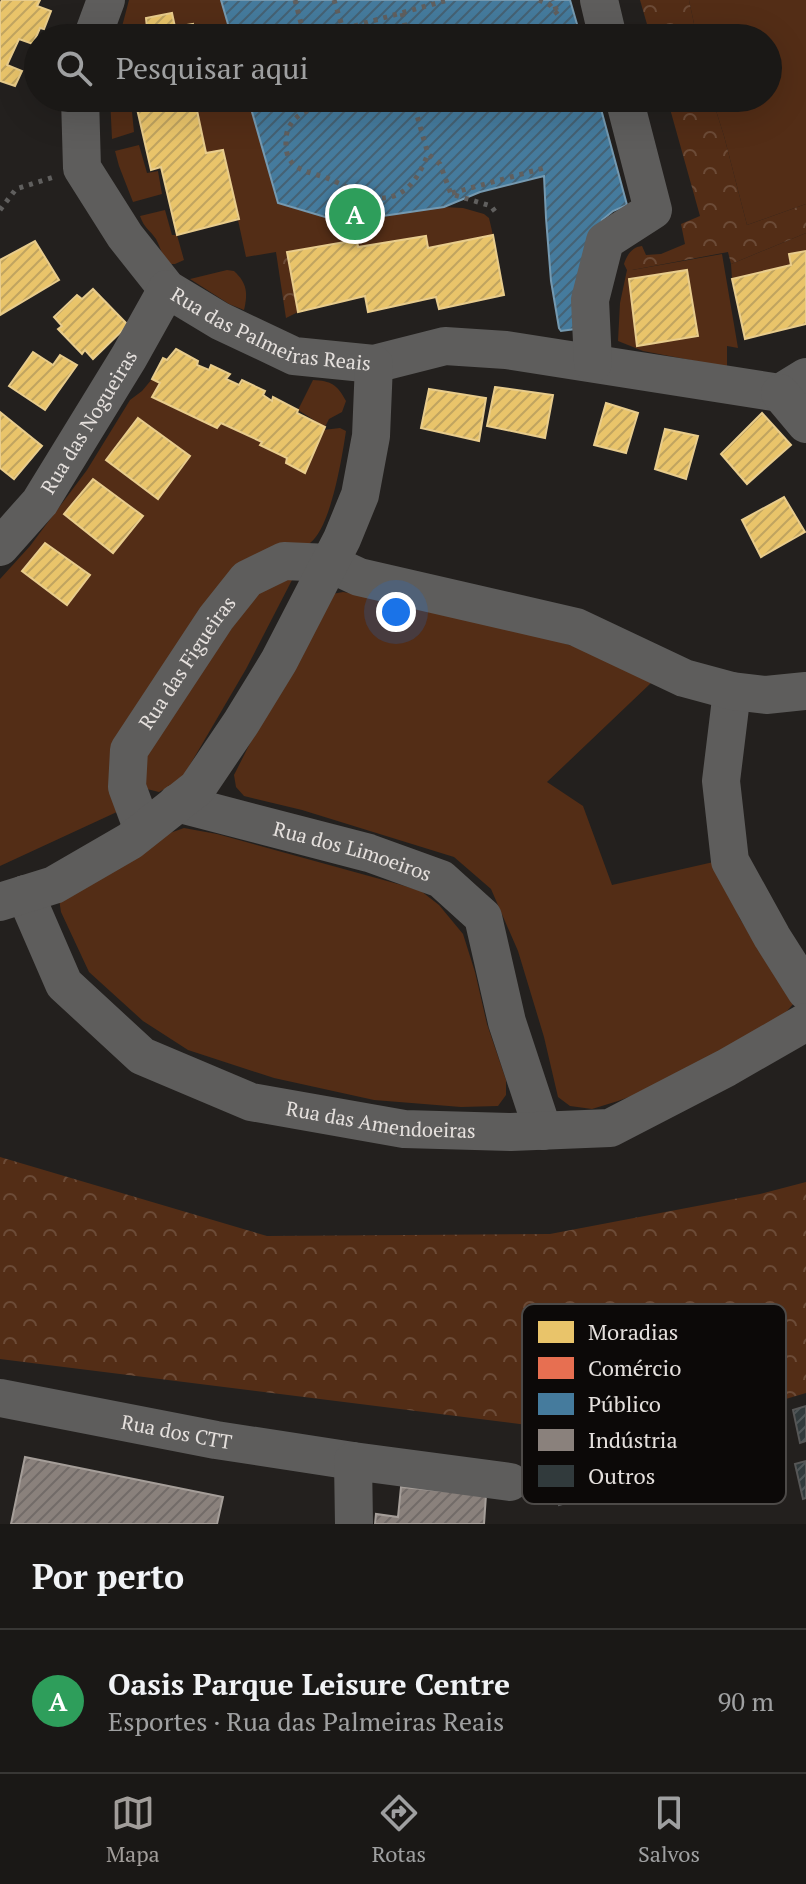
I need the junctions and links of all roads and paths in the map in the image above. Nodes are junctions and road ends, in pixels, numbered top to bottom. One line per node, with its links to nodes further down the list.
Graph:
1 (106, 0): 9 (street)
2 (295, 0): 10 (path)
3 (334, 0): 11 (path)
4 (448, 0): 8 (path)
5 (539, 0): 6 (path)
6 (553, 0)
7 (599, 0): 14 (street)
8 (402, 13): 12 (path); 13 (path)
9 (97, 24)
10 (301, 24)
11 (341, 24)
12 (361, 24)
13 (405, 24)
14 (605, 24)
15 (80, 112): 20 (street)
16 (306, 112): 19 (path)
17 (416, 112): 19 (path)
18 (628, 112): 26 (street)
19 (428, 154): 22 (path)
20 (82, 168): 23 (path); 25 (street, Rua das Palmeiras Reais)
21 (544, 168): 22 (path)
22 (451, 194): 24 (path)
23 (0, 210)
24 (497, 214)
25 (167, 289): 27 (street, Rua das Palmeiras Reais); 30 (street, Rua das Nogueiras)
26 (593, 363): 27 (street, Rua das Palmeiras Reais); 28 (street, Rua das Palmeiras Reais)
27 (374, 364): 31 (street)
28 (793, 385): 29 (street)
29 (806, 424)
30 (0, 547)
31 (329, 563): 32 (street); 34 (street); 35 (street, Rua das Figueiras)
32 (732, 691): 33 (street); 37 (street)
33 (806, 691)
34 (177, 803): 35 (street); 39 (street, Rua dos Limoeiros)
35 (143, 830): 36 (street)
36 (13, 898): 39 (street, Rua das Amendoeiras)
37 (806, 991)
38 (806, 1022): 39 (street, Rua das Amendoeiras)
39 (543, 1131)
40 (0, 1398): 41 (street, Rua dos CTT)
41 (353, 1461): 42 (street, Rua dos CTT); 43 (street)
42 (510, 1482)
43 (354, 1524)

